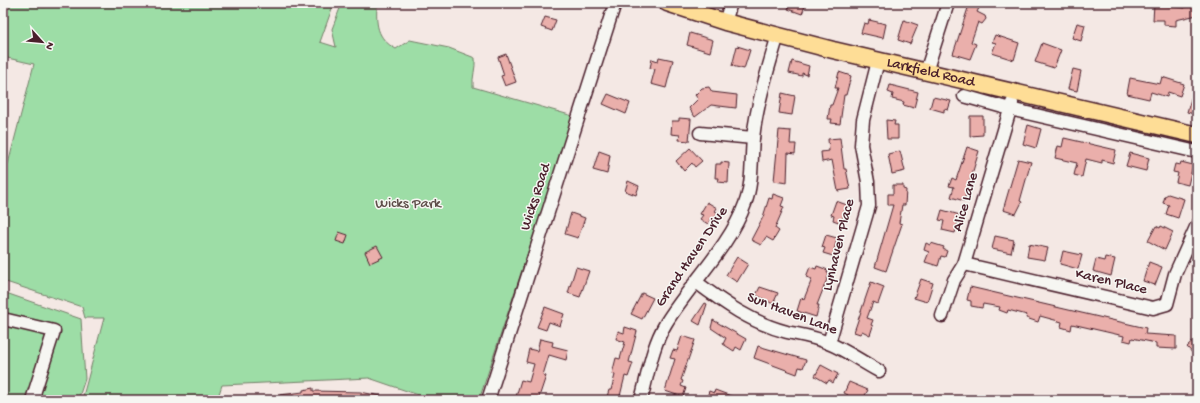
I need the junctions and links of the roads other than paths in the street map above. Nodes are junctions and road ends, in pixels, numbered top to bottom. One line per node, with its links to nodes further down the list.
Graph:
1 (615, 3): 24 (street, Wicks Road)
2 (667, 3): 5 (main road, Larkfield Road)
3 (732, 3): 5 (street)
4 (948, 3): 8 (street)
5 (725, 22): 6 (main road, Larkfield Road)
6 (778, 35): 7 (main road, Larkfield Road); 14 (street, Grand Haven Drive)
7 (878, 61): 8 (main road, Larkfield Road); 21 (street, Lynhaven Place)
8 (926, 72): 9 (main road, Larkfield Road)
9 (1014, 94): 11 (street, Alice Lane); 13 (main road, Larkfield Road)
10 (964, 96): 11 (street, Larkfield Road)
11 (1010, 109): 15 (street, Larkfield Road); 17 (street, Alice Lane)
12 (700, 133): 14 (street)
13 (1197, 136)
14 (753, 138): 18 (street, Grand Haven Drive)
15 (1197, 152)
16 (1197, 225): 17 (street, Karen Place)
17 (964, 264): 19 (street, Alice Lane)
18 (696, 282): 21 (street, Sun Haven Lane); 25 (street, Grand Haven Drive)
19 (942, 316)
20 (3, 319): 23 (street)
21 (829, 343): 22 (street, Sun Haven Lane)
22 (879, 370)
23 (32, 400)
24 (488, 400)
25 (641, 400)

